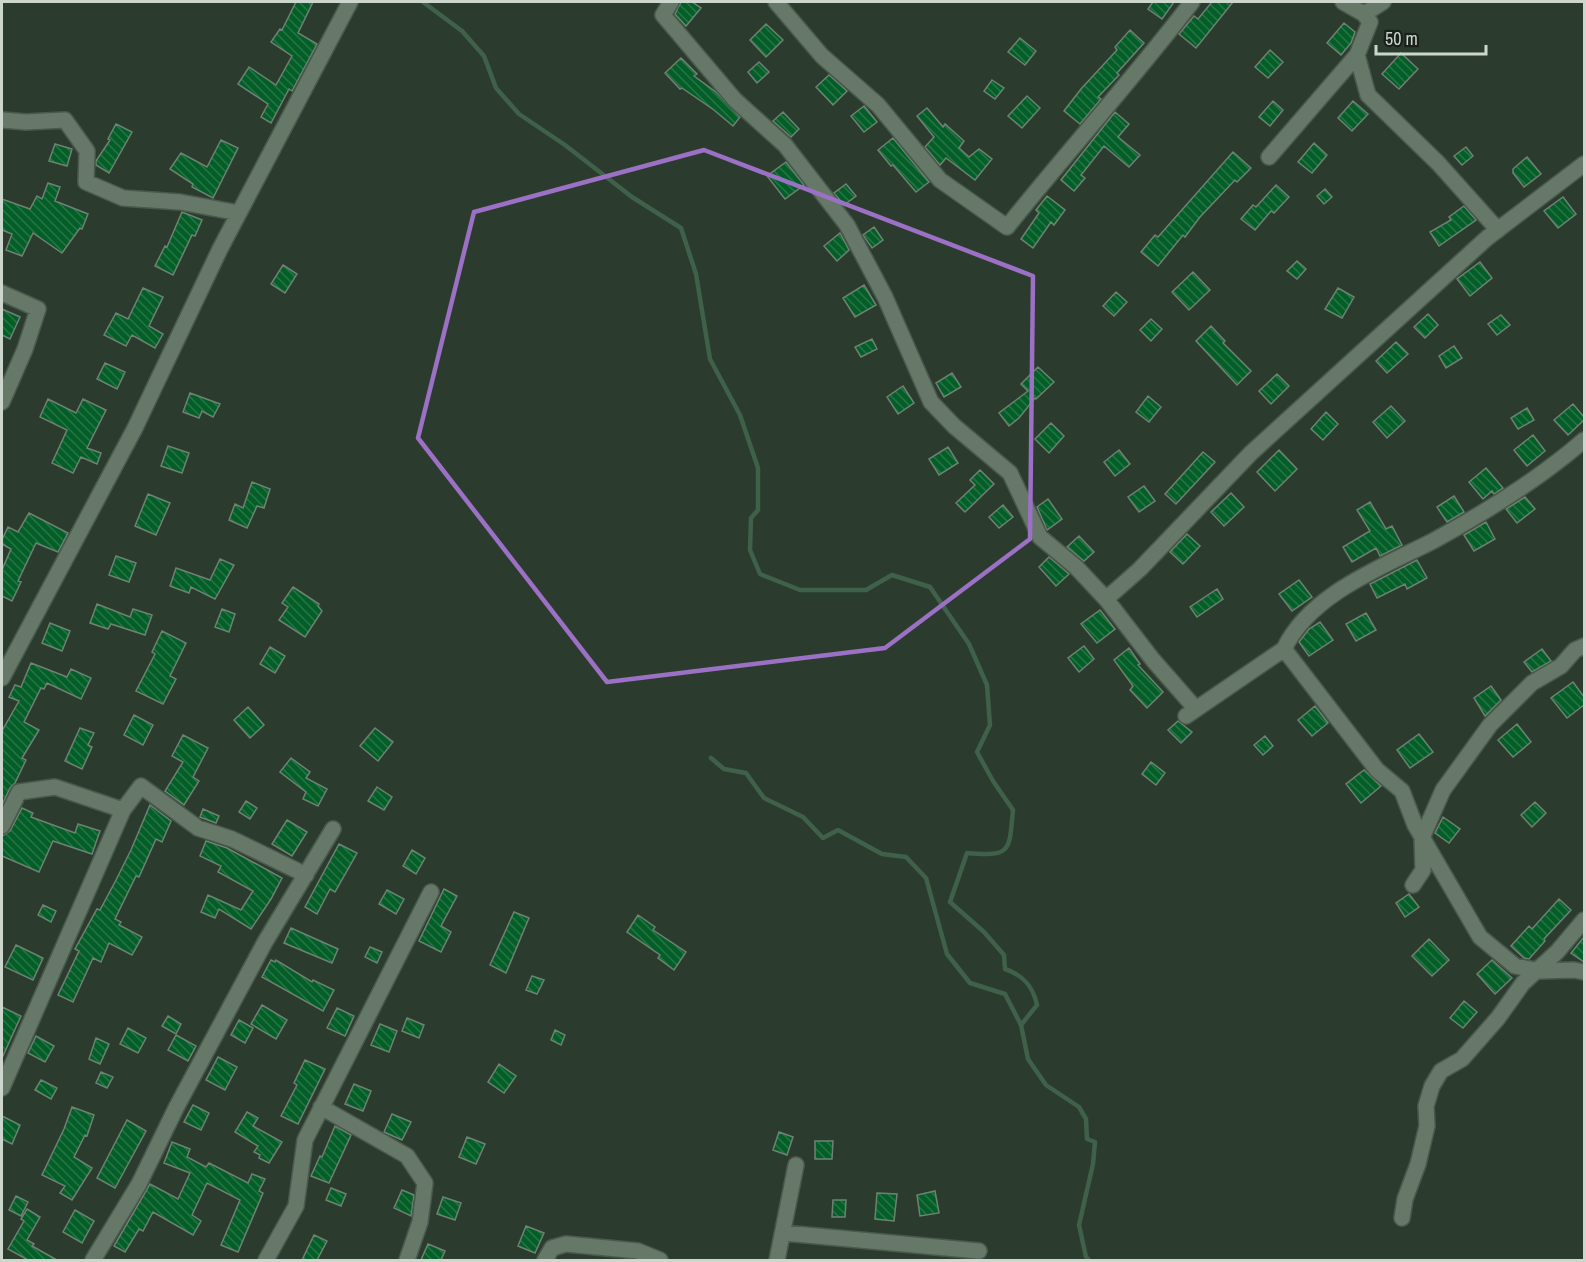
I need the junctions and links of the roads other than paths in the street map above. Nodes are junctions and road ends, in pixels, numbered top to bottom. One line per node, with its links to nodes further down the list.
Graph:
1 (350, 2): 12 (street)
2 (671, 2): 17 (street)
3 (776, 2): 4 (street)
4 (1192, 2)
5 (1343, 2): 7 (street)
6 (1383, 2): 7 (street)
7 (1365, 14): 8 (street)
8 (1357, 55): 10 (street); 13 (street)
9 (2, 120): 12 (street)
10 (1269, 157)
11 (1584, 164): 13 (street)
12 (239, 213): 20 (street)
13 (1498, 230): 17 (street)
14 (2, 293): 15 (street)
15 (2, 402)
16 (1584, 440): 19 (street)
17 (1106, 599): 19 (street)
18 (1584, 646): 25 (street)
19 (1284, 649): 25 (street)
20 (6, 662): 21 (street)
21 (2, 678)
22 (123, 810): 23 (street); 26 (street); 32 (street)
23 (2, 826)
24 (333, 829): 26 (street)
25 (1422, 838): 27 (street); 30 (street)
26 (306, 875): 38 (street)
27 (1413, 885)
28 (431, 892): 33 (street)
29 (1584, 920): 30 (street)
30 (1535, 970): 31 (street); 35 (street)
31 (1584, 972)
32 (2, 1088)
33 (321, 1107): 39 (street); 40 (street)
34 (796, 1165): 36 (street)
35 (1402, 1218)
36 (784, 1233): 37 (street); 43 (street)
37 (979, 1251)
38 (93, 1260)
39 (266, 1260)
40 (407, 1260)
41 (545, 1260): 42 (street)
42 (660, 1260)
43 (777, 1260)

